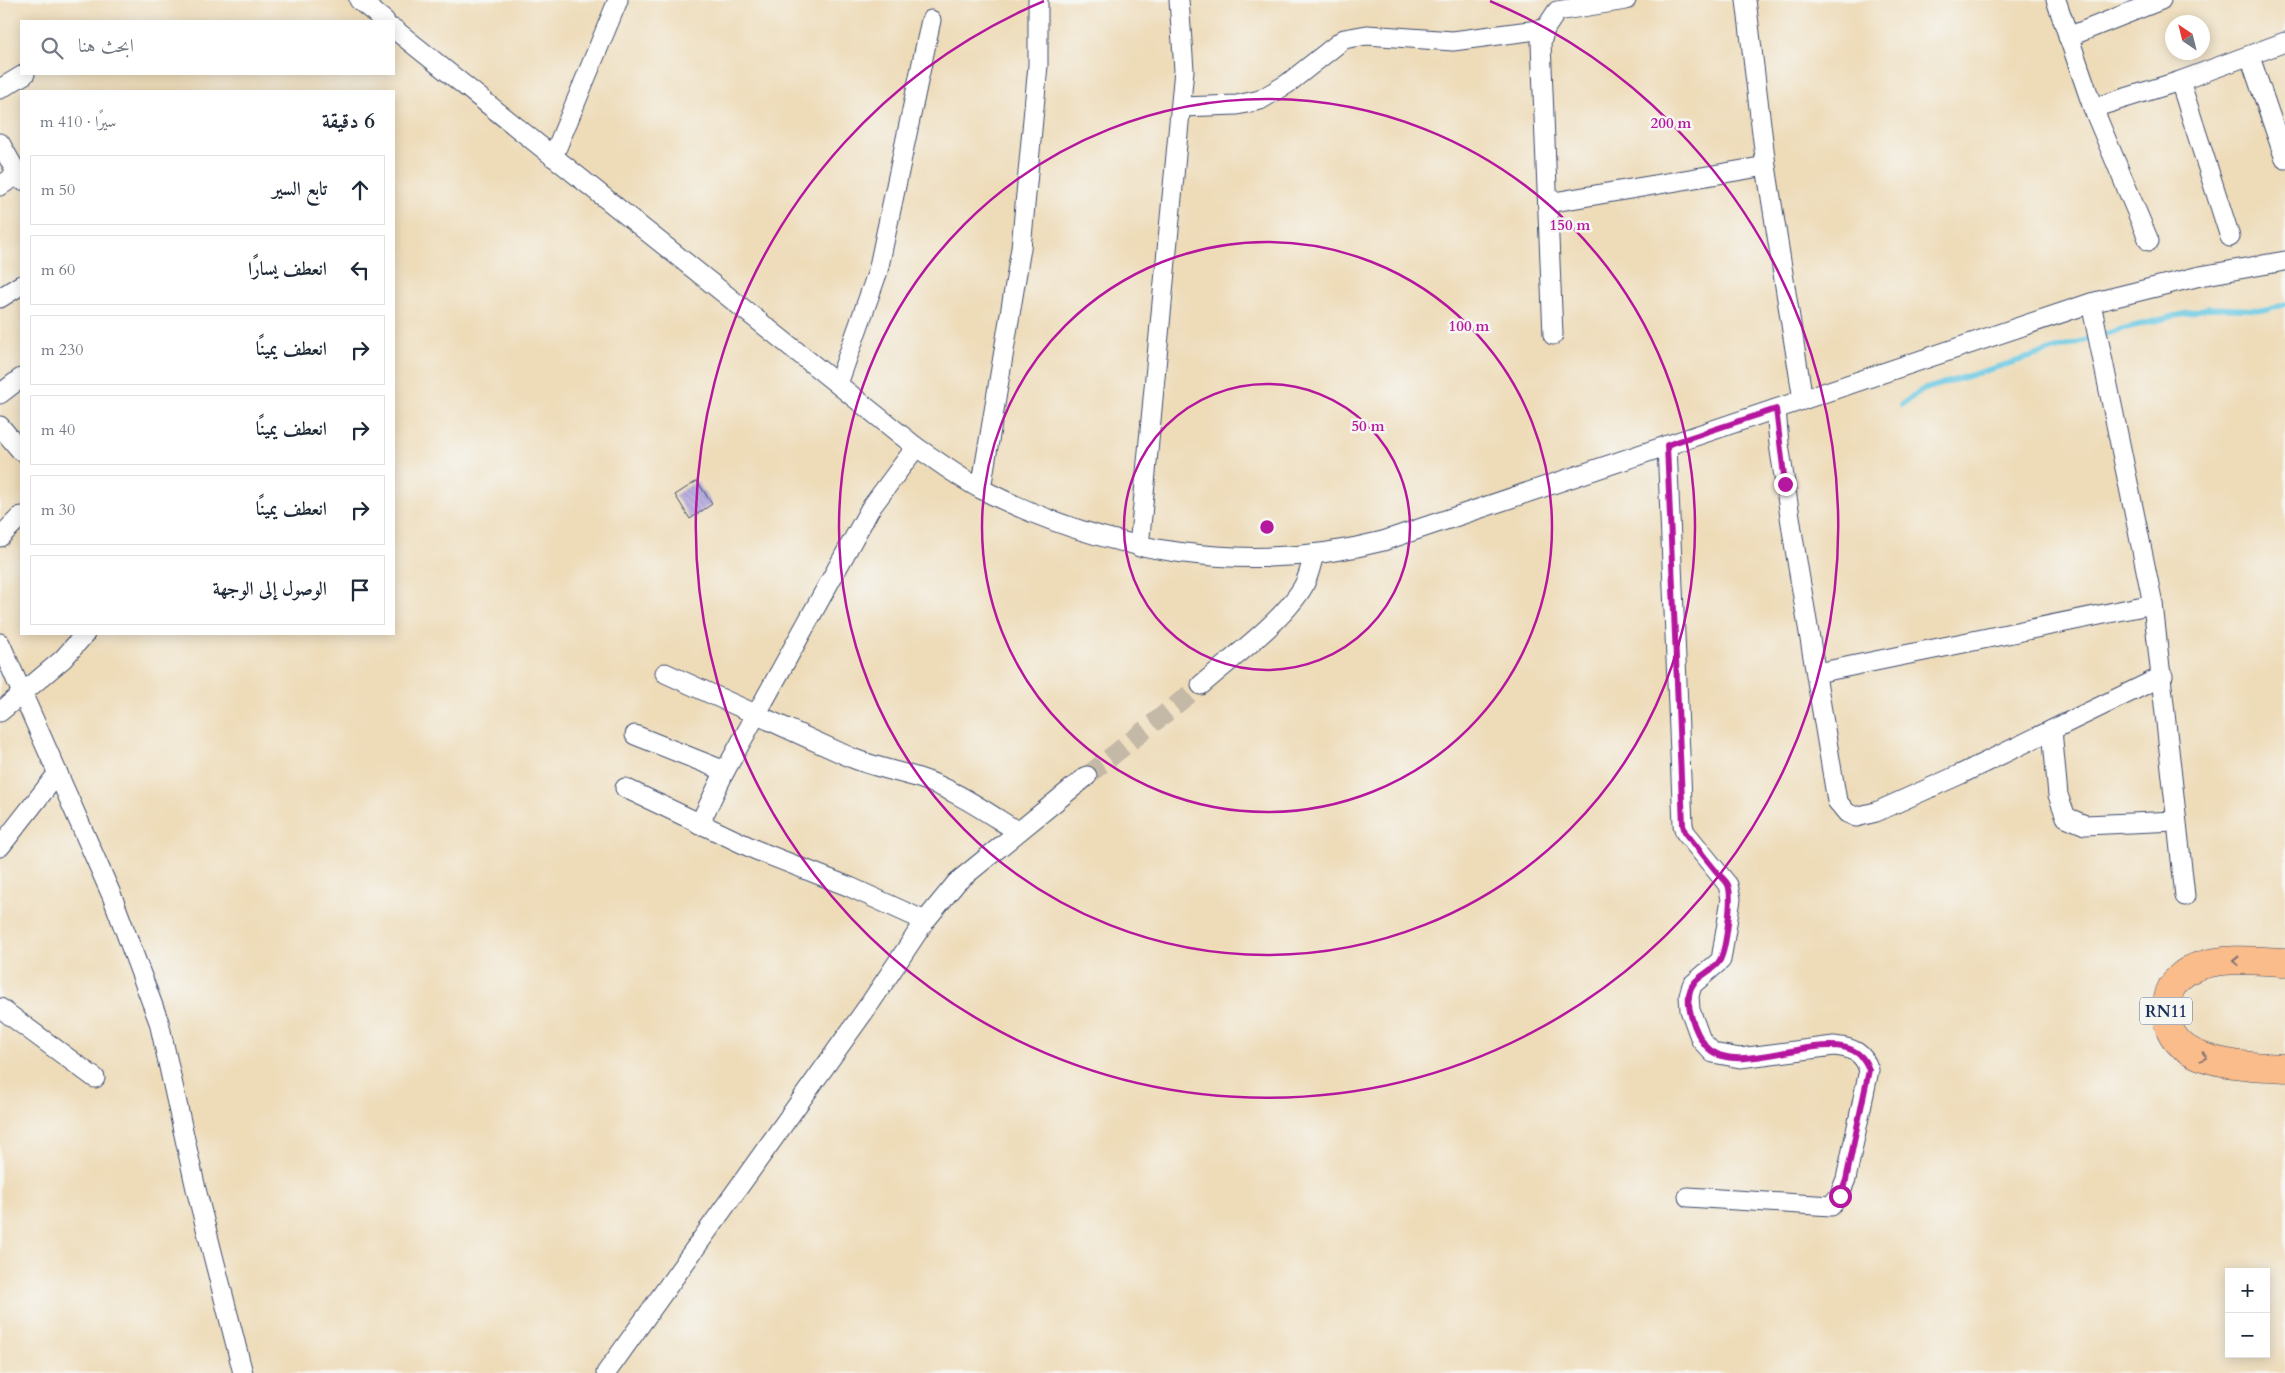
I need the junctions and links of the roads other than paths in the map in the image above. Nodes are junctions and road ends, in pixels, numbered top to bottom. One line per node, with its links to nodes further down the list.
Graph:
1 (359, 0): 9 (street)
2 (618, 0): 22 (street)
3 (1038, 0): 44 (street)
4 (1179, 0): 19 (street)
5 (1626, 0): 11 (street)
6 (1746, 0): 24 (street)
7 (2056, 0): 13 (street)
8 (2161, 0): 13 (street)
9 (384, 20)
10 (931, 20): 36 (street)
11 (1545, 29): 19 (street); 27 (street)
12 (395, 30): 22 (street)
13 (2068, 37): 20 (street)
14 (2285, 42): 15 (street)
15 (2250, 57): 17 (street); 23 (street)
16 (22, 75): 18 (street)
17 (2180, 81): 20 (street); 28 (street)
18 (0, 89)
19 (1181, 106): 47 (street)
20 (2093, 108): 29 (street)
21 (0, 143): 25 (street)
22 (553, 157): 36 (street)
23 (2285, 159)
24 (1766, 166): 27 (street); 38 (street)
25 (20, 177): 26 (street)
26 (0, 186)
27 (1548, 204): 34 (street)
28 (2230, 237)
29 (2149, 241)
30 (2285, 261): 33 (street)
31 (20, 286): 32 (street)
32 (0, 298)
33 (2092, 303): 38 (street); 49 (street)
34 (1553, 336)
35 (20, 379): 37 (street)
36 (838, 384): 42 (street)
37 (0, 394)
38 (1803, 400): 39 (street)
39 (1776, 409): 41 (street); 53 (street)
40 (0, 426): 43 (street)
41 (1667, 445): 48 (street); 75 (street)
42 (916, 447): 44 (street); 58 (street)
43 (20, 450)
44 (982, 489): 47 (street)
45 (20, 517): 46 (street)
46 (0, 537)
47 (1139, 547): 48 (street)
48 (1314, 554): 55 (street)
49 (2153, 604): 53 (street); 54 (street)
50 (84, 635): 56 (street)
51 (0, 643): 56 (street)
52 (665, 673): 58 (street)
53 (1817, 673): 59 (street)
54 (2163, 676): 59 (street); 65 (street)
55 (1201, 685)
56 (22, 694): 57 (street); 62 (street)
57 (0, 712)
58 (756, 714): 61 (street); 67 (street)
59 (2052, 730): 65 (street)
60 (634, 735): 61 (street)
61 (725, 771): 66 (street)
62 (58, 773): 68 (street); 76 (street)
63 (1087, 776): 67 (street)
64 (625, 788): 66 (street)
65 (2176, 821): 69 (street)
66 (699, 825): 70 (street)
67 (1017, 831): 70 (street)
68 (0, 848)
69 (2185, 896)
70 (925, 921): 77 (street)
71 (2285, 962): 73 (main road, RN11, one-way to 73)
72 (0, 1008): 74 (street)
73 (2285, 1068)
74 (95, 1078)
75 (1688, 1196)
76 (243, 1373)
77 (606, 1373)

